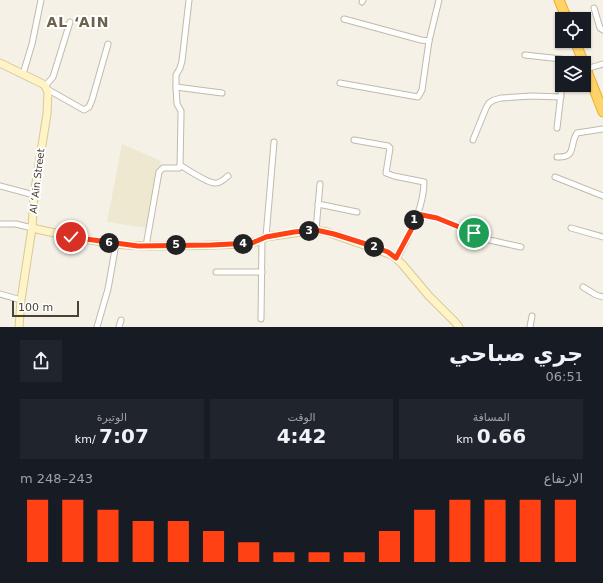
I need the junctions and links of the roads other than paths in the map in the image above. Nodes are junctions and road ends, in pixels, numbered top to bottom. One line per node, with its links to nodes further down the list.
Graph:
1 (41, 0): 17 (street)
2 (189, 0): 20 (street)
3 (439, 0): 10 (street)
4 (559, 0): 6 (highway)
5 (594, 8): 9 (street)
6 (563, 12)
7 (344, 19): 10 (street)
8 (70, 22): 21 (street)
9 (603, 30)
10 (429, 41): 18 (street)
11 (108, 44): 21 (street)
12 (525, 55): 13 (street)
13 (555, 58)
14 (0, 63): 17 (street)
15 (603, 64): 16 (street)
16 (591, 65)
17 (23, 74): 21 (street)
18 (340, 83)
19 (591, 84): 25 (highway)
20 (176, 87): 23 (street); 32 (street)
21 (46, 88): 37 (street, Al ‘Ain Street)
22 (561, 92): 24 (street)
23 (222, 93)
24 (561, 98): 26 (street); 29 (street)
25 (603, 112)
26 (557, 128)
27 (603, 129): 31 (street)
28 (354, 140): 41 (street)
29 (473, 140)
30 (274, 142): 47 (street)
31 (557, 157)
32 (180, 165): 33 (street); 49 (street)
33 (228, 176)
34 (555, 177): 38 (street)
35 (320, 184): 39 (street)
36 (0, 186): 37 (street)
37 (34, 195): 43 (street, Al ‘Ain Street)
38 (603, 196)
39 (318, 204): 40 (street); 45 (street)
40 (357, 212)
41 (417, 214): 50 (street); 51 (street)
42 (0, 224): 43 (street)
43 (32, 228): 48 (street); 57 (street, Al ‘Ain Street)
44 (571, 228): 46 (street)
45 (316, 230): 47 (street); 51 (street)
46 (603, 237)
47 (264, 238): 49 (street); 53 (street)
48 (116, 244): 49 (street); 62 (street)
49 (146, 246)
50 (521, 247)
51 (396, 258): 64 (street)
52 (216, 272): 53 (street)
53 (262, 272): 59 (street)
54 (583, 287): 56 (street)
55 (0, 294): 57 (street)
56 (603, 297)
57 (21, 300): 61 (street, Al ‘Ain Street)
58 (532, 316): 65 (street)
59 (261, 319)
60 (121, 320): 63 (street)
61 (19, 327)
62 (97, 327)
63 (119, 327)
64 (459, 327)
65 (530, 327)

